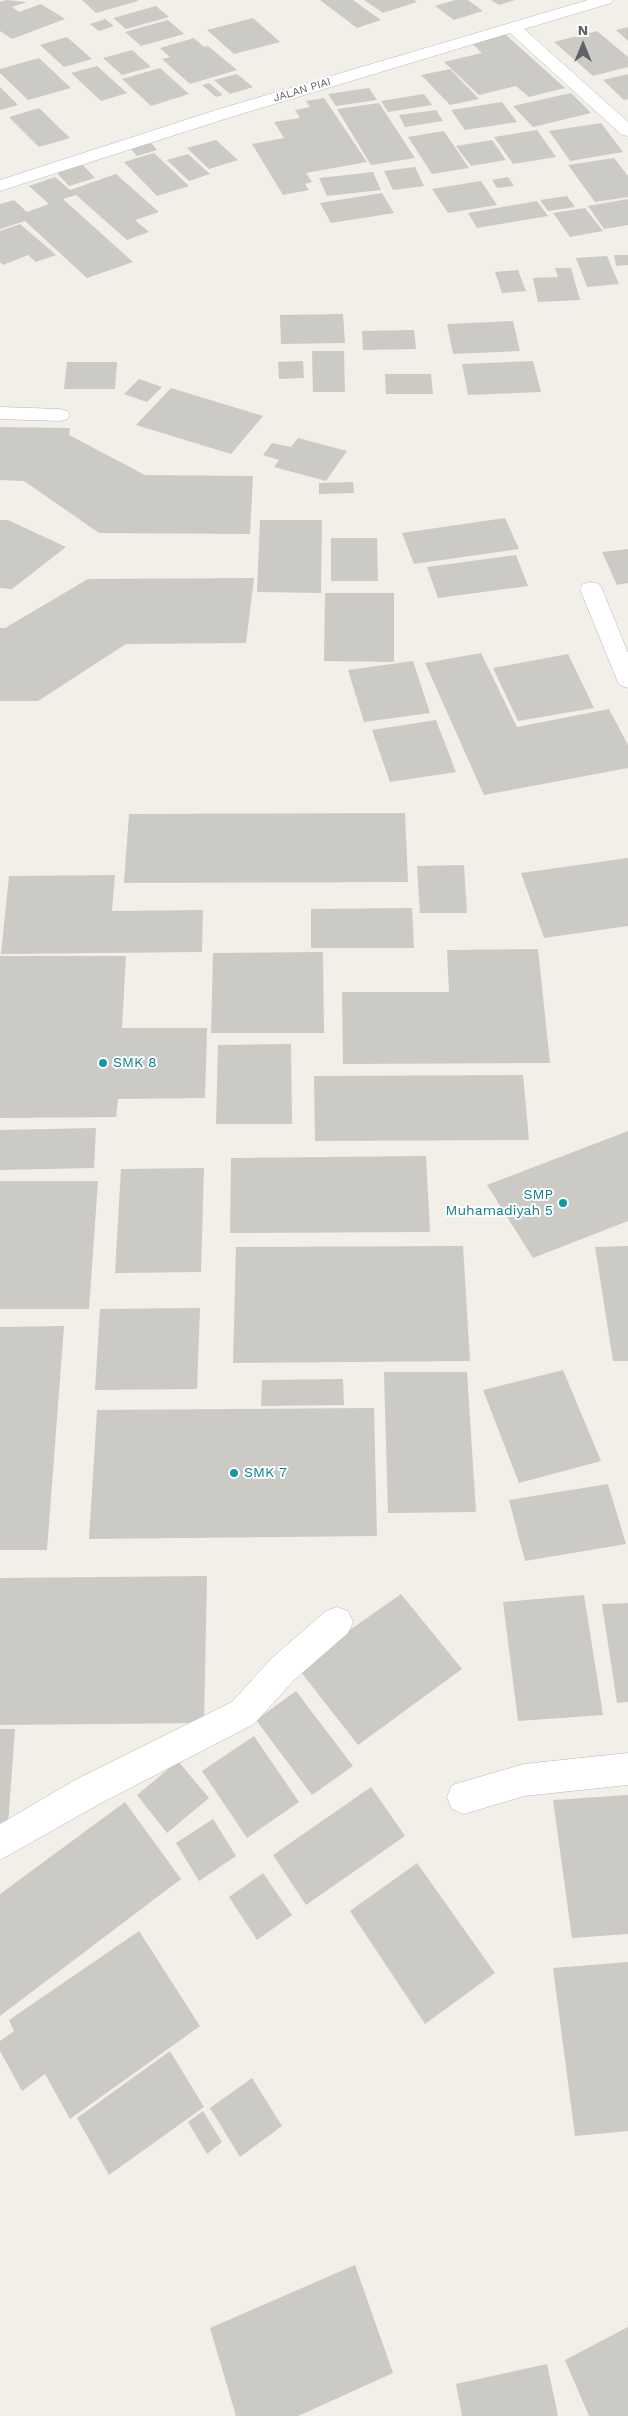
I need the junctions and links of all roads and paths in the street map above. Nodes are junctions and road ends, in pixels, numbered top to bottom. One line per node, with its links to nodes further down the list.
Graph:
1 (605, 0): 2 (street, JALAN PIAI)
2 (512, 27): 3 (street); 4 (street, JALAN PIAI)
3 (628, 131)
4 (0, 186)
5 (0, 413): 6 (street)
6 (60, 415)
7 (591, 589): 8 (street)
8 (628, 680)
9 (337, 1622): 12 (street)
10 (628, 1769): 11 (street)
11 (464, 1797)
12 (0, 1843)

